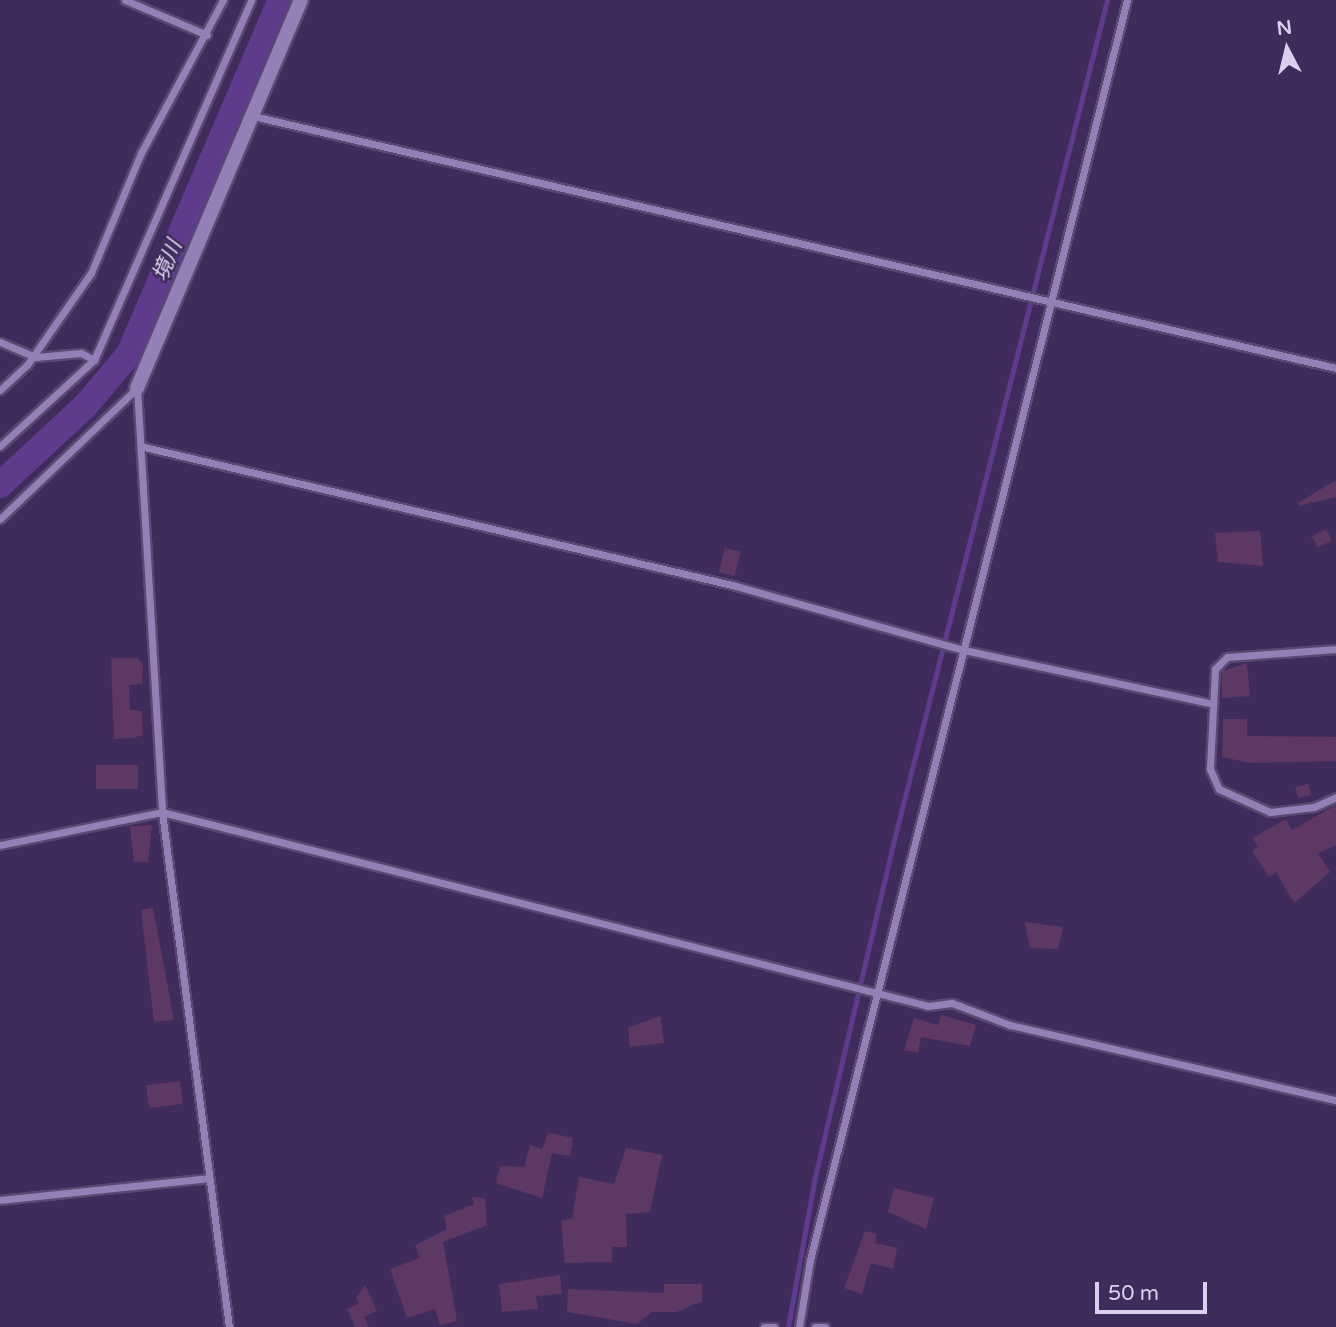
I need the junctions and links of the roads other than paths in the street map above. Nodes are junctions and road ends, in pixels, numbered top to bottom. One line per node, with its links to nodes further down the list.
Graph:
1 (125, 0): 6 (street)
2 (223, 0): 6 (street)
3 (251, 0): 11 (street)
4 (301, 0): 7 (street)
5 (1127, 0): 8 (street)
6 (207, 35): 10 (street)
7 (250, 116): 8 (street); 13 (street)
8 (1047, 298): 12 (street); 19 (street)
9 (0, 342): 10 (street)
10 (31, 354): 11 (street); 14 (street)
11 (94, 360): 15 (street)
12 (1336, 368)
13 (137, 388): 16 (street); 17 (street)
14 (0, 390)
15 (0, 446)
16 (144, 447): 19 (street); 22 (street)
17 (0, 519)
18 (1336, 649): 20 (street)
19 (964, 650): 20 (street); 24 (street)
20 (1213, 704): 21 (street)
21 (1336, 797)
22 (162, 812): 23 (street); 24 (street); 26 (street)
23 (0, 845)
24 (881, 993): 25 (street); 32 (street)
25 (1336, 1100)
26 (209, 1178): 27 (street); 29 (street)
27 (0, 1200)
28 (769, 1326): 30 (street); 31 (street)
29 (229, 1327)
30 (764, 1327)
31 (774, 1327)
32 (799, 1327)
33 (815, 1327): 34 (street)
34 (825, 1327)

